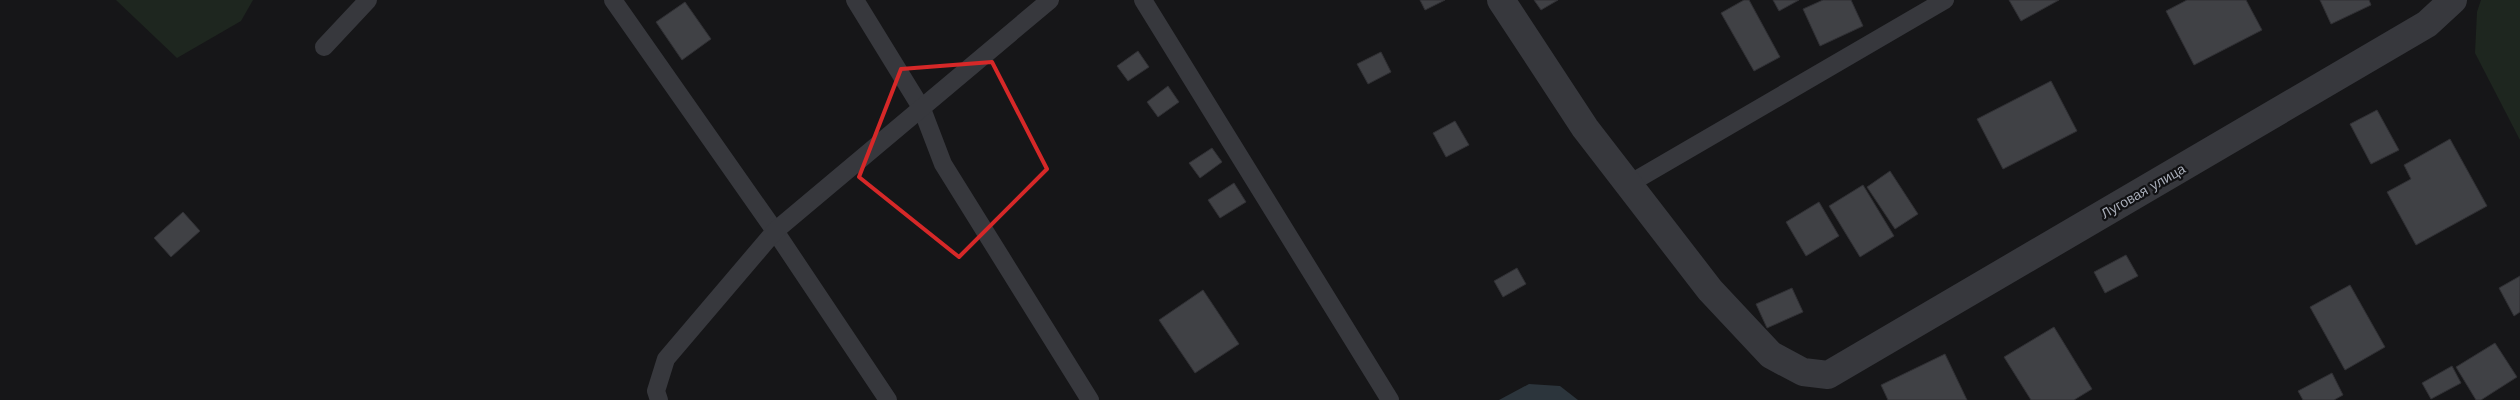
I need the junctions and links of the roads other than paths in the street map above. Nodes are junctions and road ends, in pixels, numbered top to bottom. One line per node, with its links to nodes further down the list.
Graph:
1 (368, 0): 9 (lane)
2 (613, 0): 12 (lane)
3 (854, 0): 10 (lane)
4 (1050, 0): 10 (lane)
5 (1143, 0): 16 (lane)
6 (1501, 0): 11 (street)
7 (1945, 0): 11 (lane)
8 (2453, 0): 11 (street, Луговая улица)
9 (324, 47)
10 (922, 109): 12 (lane); 15 (lane)
11 (1629, 184)
12 (775, 231): 13 (lane); 14 (lane)
13 (659, 400)
14 (888, 400)
15 (1090, 400)
16 (1390, 400)

